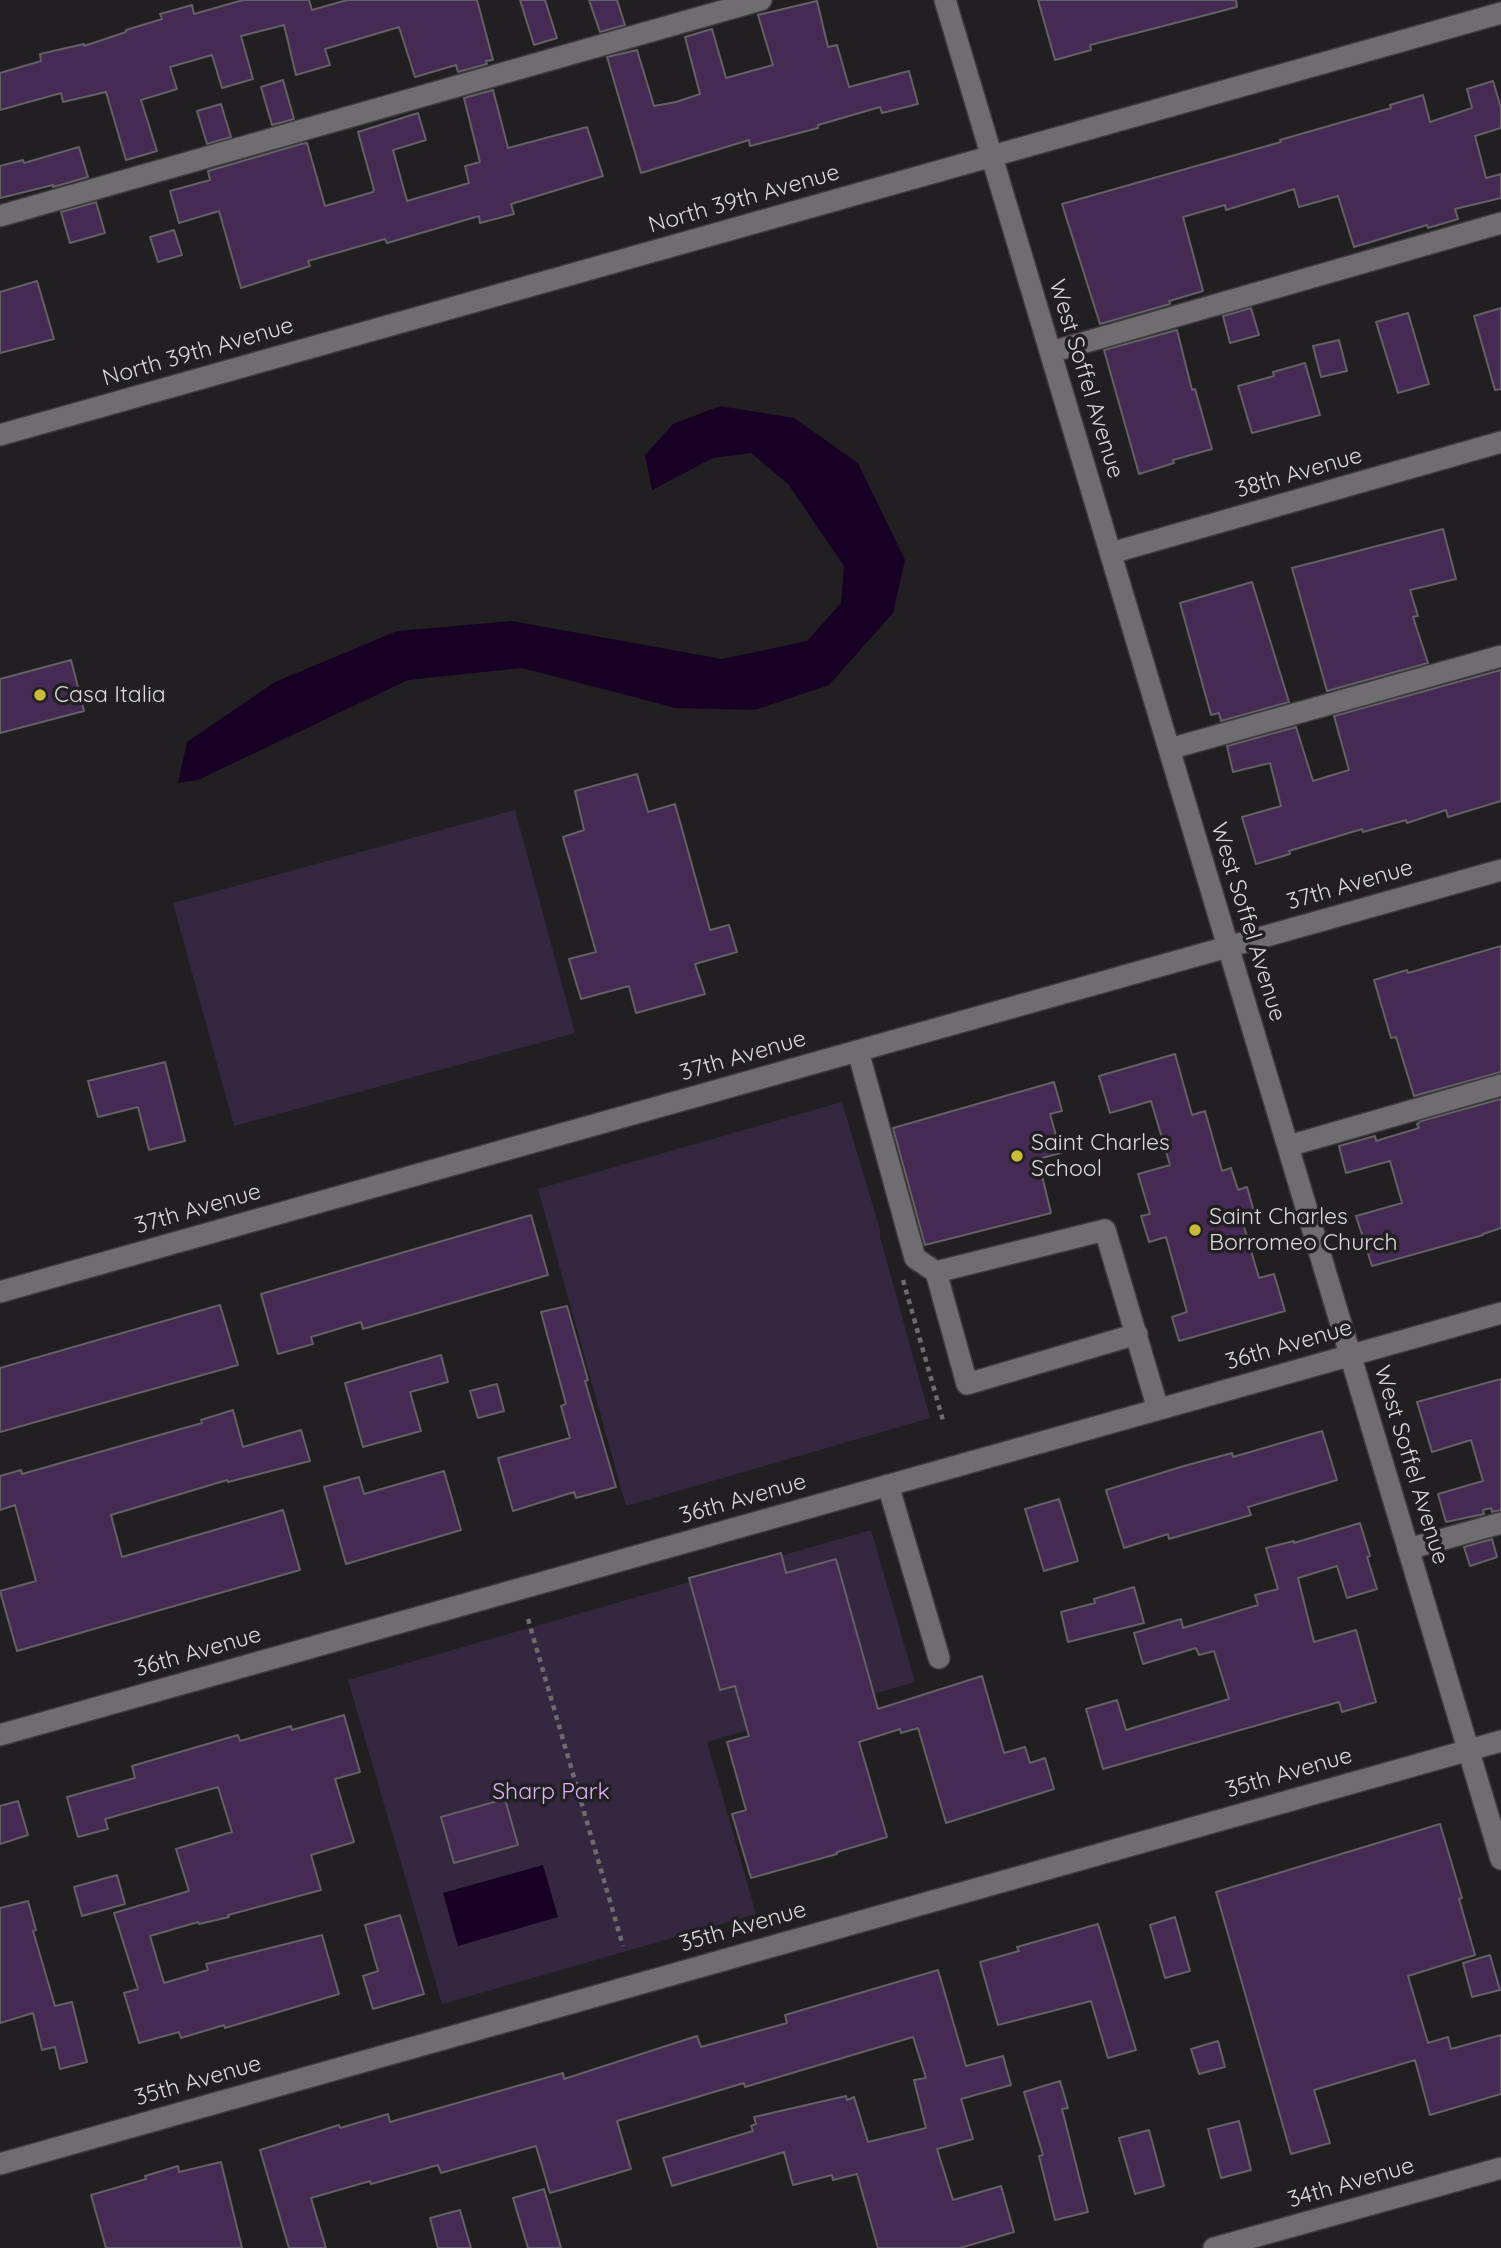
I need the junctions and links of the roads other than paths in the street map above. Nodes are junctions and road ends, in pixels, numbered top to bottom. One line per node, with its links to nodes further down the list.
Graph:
1 (761, 0): 5 (street)
2 (945, 0): 4 (street, West Soffel Avenue)
3 (1501, 13): 4 (street, North 39th Avenue)
4 (992, 157): 7 (street, West Soffel Avenue); 8 (street, North 39th Avenue)
5 (0, 216)
6 (1501, 223): 7 (street)
7 (1051, 352): 10 (street, West Soffel Avenue)
8 (0, 435)
9 (1501, 442): 10 (street, 38th Avenue)
10 (1111, 554): 12 (street, West Soffel Avenue)
11 (1501, 656): 12 (street)
12 (1169, 750): 14 (street, West Soffel Avenue)
13 (1501, 870): 14 (street, 37th Avenue)
14 (1228, 947): 15 (street, 37th Avenue); 17 (street, West Soffel Avenue)
15 (858, 1051): 18 (street); 19 (street, 37th Avenue)
16 (1501, 1085): 17 (street)
17 (1288, 1146): 22 (street, West Soffel Avenue)
18 (936, 1272): 21 (street); 21 (street)
19 (0, 1292)
20 (1501, 1313): 22 (street, 36th Avenue)
21 (1137, 1334): 23 (street)
22 (1350, 1354): 23 (street, 36th Avenue); 26 (street, West Soffel Avenue)
23 (1158, 1409): 24 (street, 36th Avenue)
24 (888, 1485): 27 (street); 28 (street, 36th Avenue)
25 (1501, 1523): 26 (street)
26 (1408, 1549): 30 (street, West Soffel Avenue)
27 (939, 1658)
28 (0, 1735)
29 (1501, 1741): 30 (street, 35th Avenue)
30 (1468, 1750): 31 (street, West Soffel Avenue); 32 (street, 35th Avenue)
31 (1501, 1859)
32 (0, 2164)
33 (1501, 2168): 34 (street, 34th Avenue)
34 (1214, 2248)

